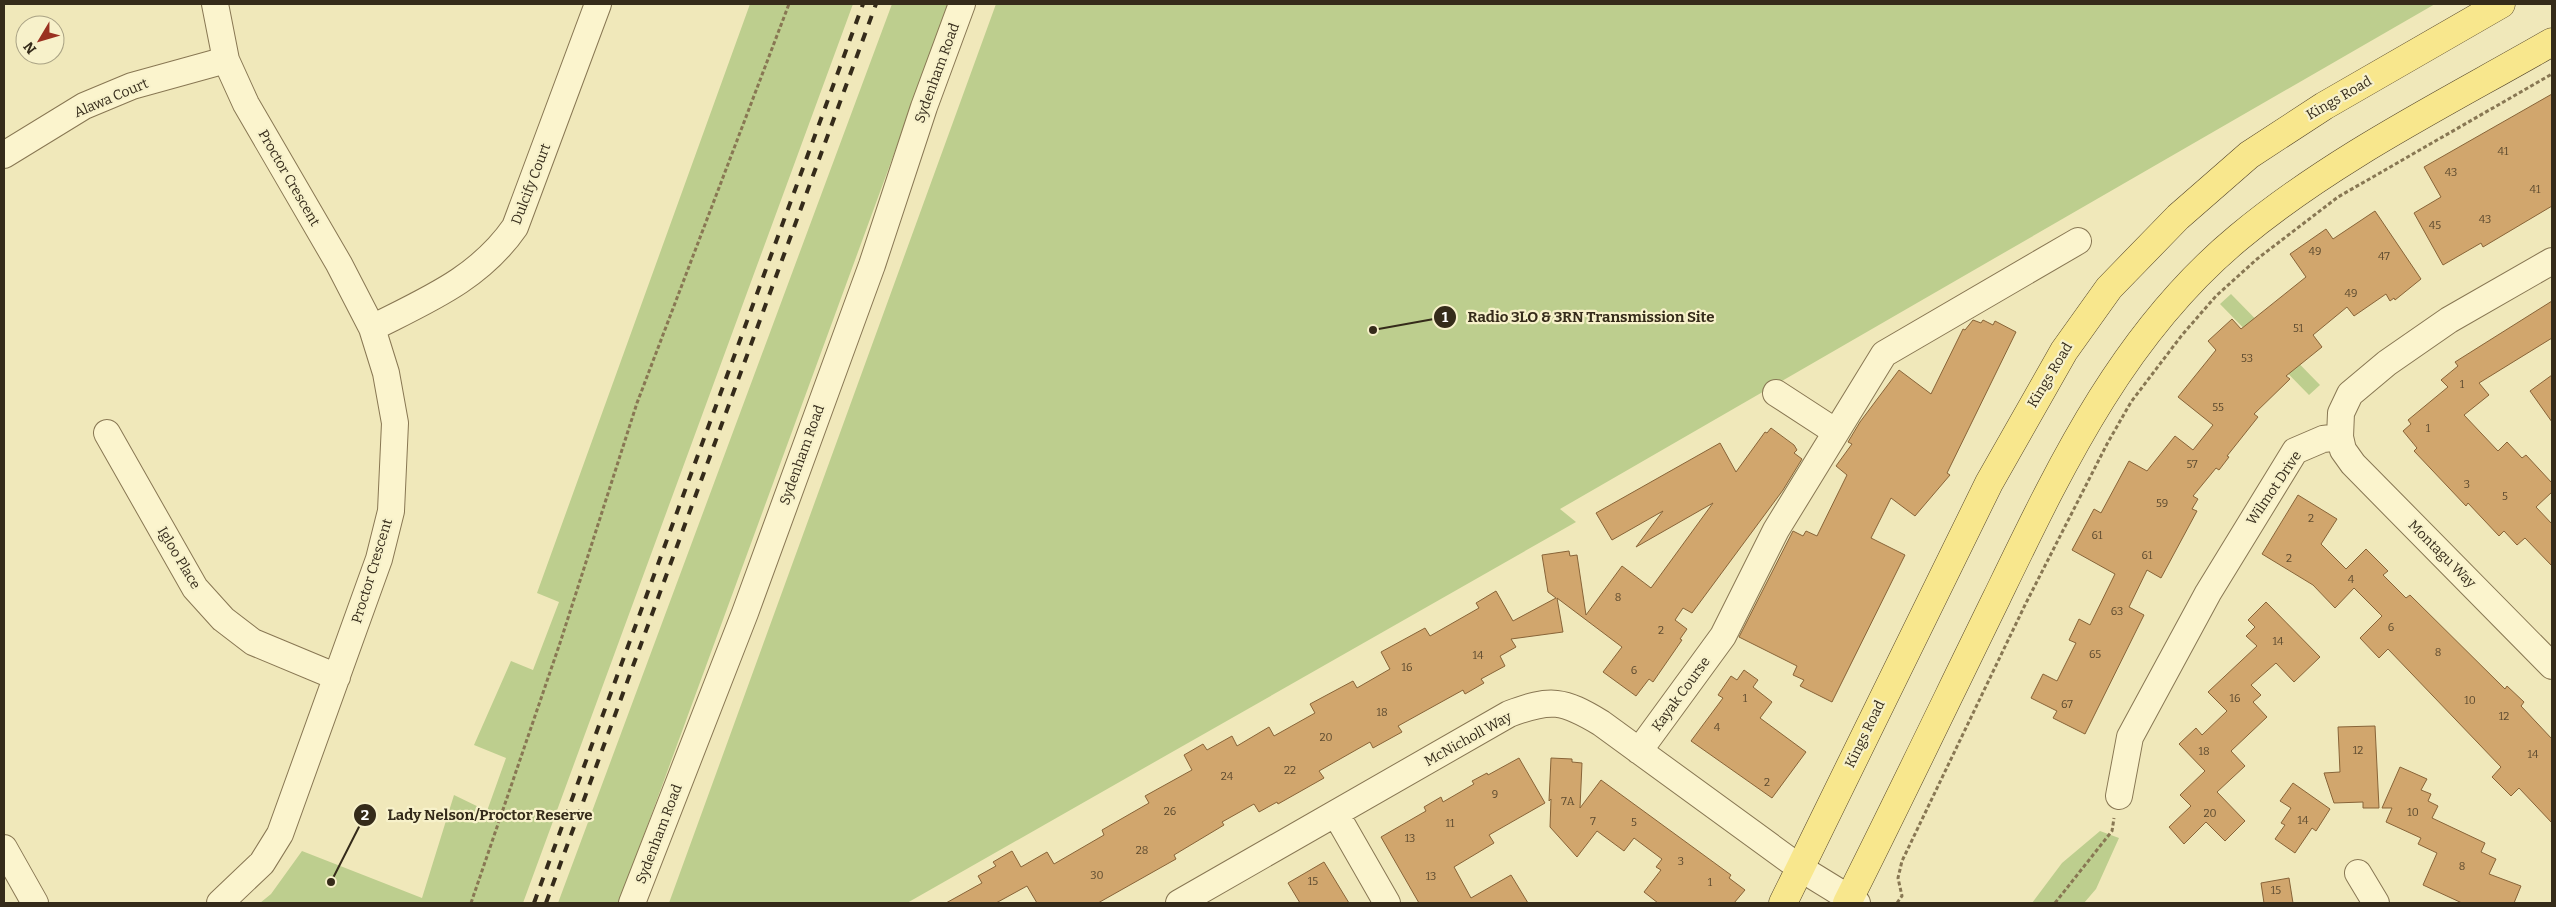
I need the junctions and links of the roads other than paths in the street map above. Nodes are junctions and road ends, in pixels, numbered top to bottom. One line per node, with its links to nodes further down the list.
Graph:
1 (215, 4): 6 (street, Proctor Crescent)
2 (598, 4): 10 (street, Dulcify Court)
3 (962, 4): 26 (street, Sydenham Road)
4 (2501, 4): 21 (main road, Kings Road)
5 (2552, 42): 24 (main road)
6 (226, 60): 7 (street, Alawa Court); 10 (street, Proctor Crescent)
7 (4, 155)
8 (2078, 241): 12 (street, Kayak Course)
9 (2552, 261): 14 (street)
10 (372, 328): 16 (street, Proctor Crescent)
11 (1776, 393): 12 (street)
12 (1836, 432): 17 (street, Kayak Course)
13 (107, 433): 16 (street, Igloo Place)
14 (2340, 437): 15 (street, Montagu Way); 18 (street, Wilmot Drive)
15 (2552, 666)
16 (337, 678): 25 (street, Proctor Crescent)
17 (1639, 751): 19 (street, McNicholl Way); 21 (street, McNicholl Way)
18 (2118, 796)
19 (1336, 814): 27 (street, McNicholl Way); 28 (street)
20 (4, 848): 23 (street)
21 (1800, 868): 24 (street, McNicholl Way); 29 (main road, Kings Road)
22 (2358, 873): 30 (street)
23 (35, 902)
24 (1851, 902)
25 (220, 903)
26 (632, 903)
27 (1180, 903)
28 (1387, 903)
29 (1782, 903)
30 (2376, 903)

